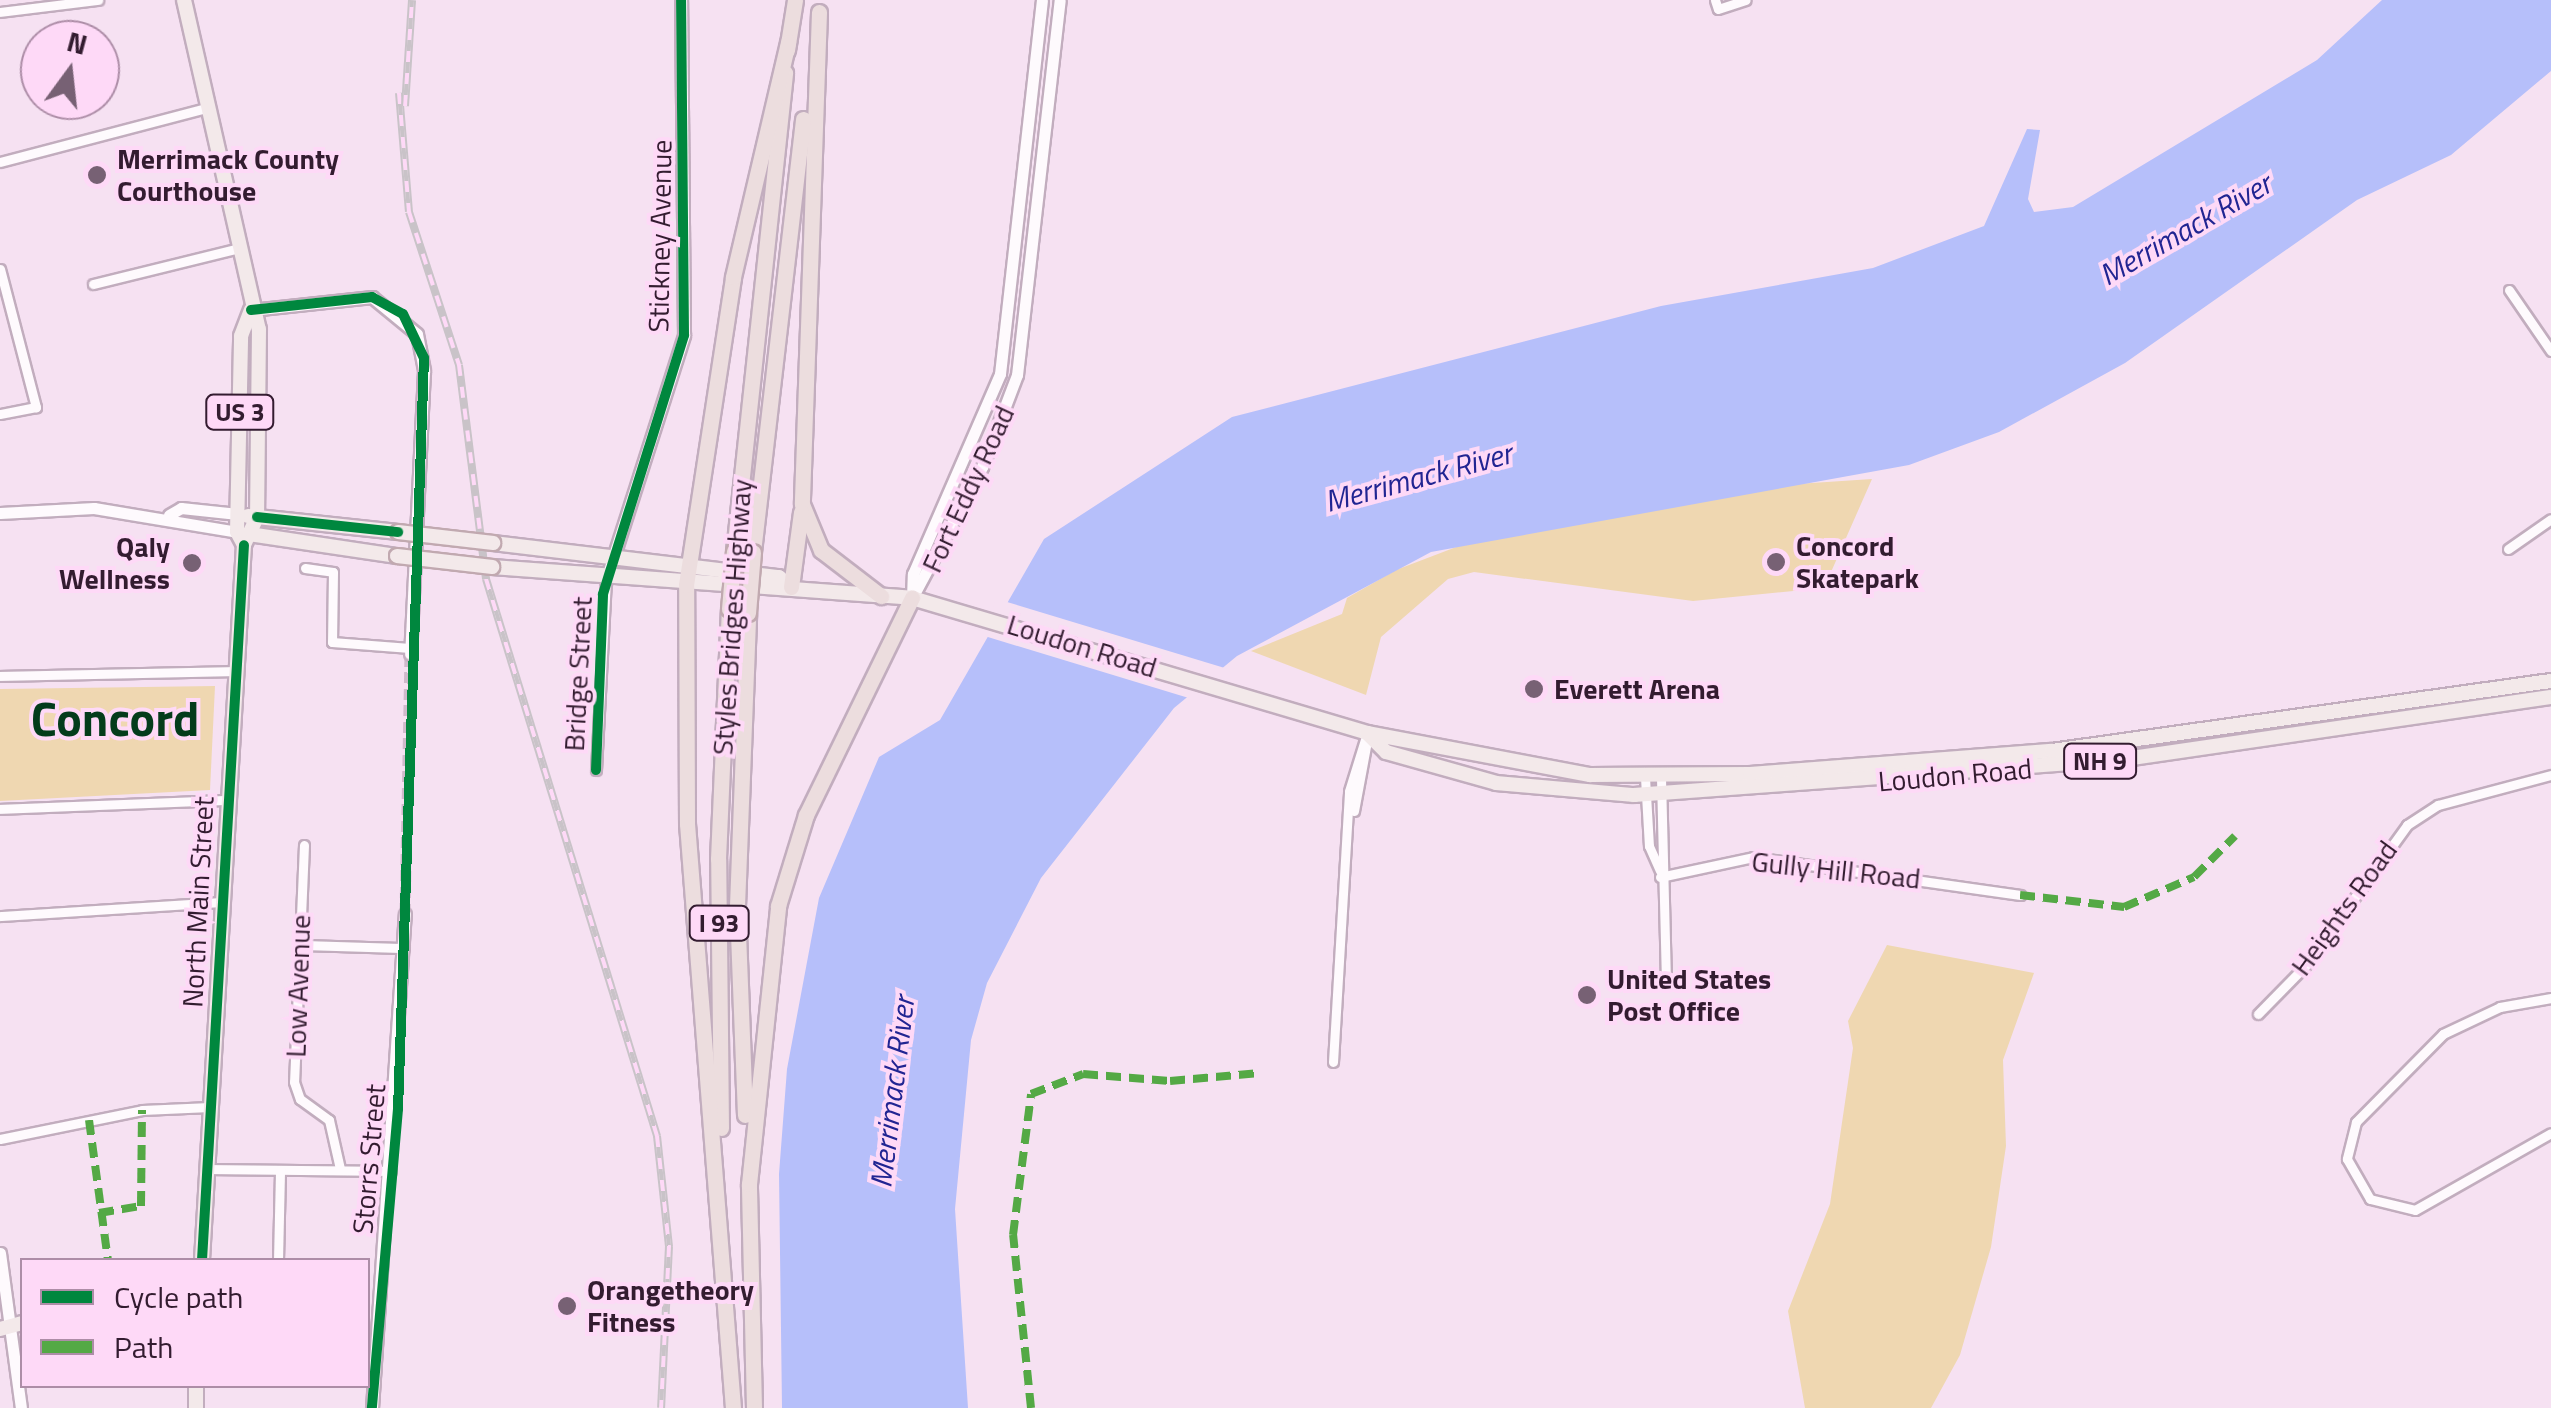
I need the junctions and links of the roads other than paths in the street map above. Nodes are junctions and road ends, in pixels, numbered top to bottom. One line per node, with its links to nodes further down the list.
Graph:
1 (98, 0): 8 (street)
2 (184, 0): 13 (main road, North Main Street / US 3)
3 (681, 0): 30 (street, Stickney Avenue)
4 (795, 0): 12 (highway, Styles Bridges Highway / I 93)
5 (1042, 0): 37 (street, Fort Eddy Road)
6 (1060, 0): 37 (street, Fort Eddy Road)
7 (1746, 0): 9 (street)
8 (62, 3): 11 (street)
9 (1716, 4)
10 (820, 6): 22 (highway); 70 (highway, Styles Bridges Highway / I 93, bridge)
11 (0, 12)
12 (788, 42): 31 (highway); 71 (highway, Styles Bridges Highway / I 93, bridge)
13 (209, 107): 14 (street); 15 (main road, North Main Street / US 3)
14 (0, 162)
15 (240, 248): 17 (street); 19 (main road, North Main Street / US 3)
16 (0, 269): 21 (street)
17 (94, 284)
18 (2509, 290): 20 (street)
19 (251, 310): 24 (main road, North Main Street / US 3); 26 (main road, North Main Street / US 3); 38 (street)
20 (2551, 351)
21 (0, 414)
22 (802, 504): 35 (highway); 36 (highway)
23 (0, 513): 25 (street)
24 (238, 514): 25 (street); 26 (main road, NH 9); 28 (main road, North Main Street / US 3)
25 (169, 516): 28 (street)
26 (257, 517): 28 (main road, North Main Street / US 3); 30 (main road, Loudon Road / NH 9, bridge)
27 (2551, 519): 29 (street)
28 (245, 537): 33 (main road, Loudon Road / NH 9, bridge); 39 (main road, North Main Street / US 3)
29 (2508, 549)
30 (612, 556): 31 (main road, Loudon Road / NH 9); 33 (street, Stickney Avenue)
31 (688, 564): 34 (highway); 35 (main road, Loudon Road / NH 9)
32 (305, 568): 38 (street)
33 (606, 580): 34 (main road, Loudon Road / NH 9); 44 (street, Bridge Street)
34 (686, 584): 35 (main road, Loudon Road / NH 9); 71 (highway)
35 (792, 587): 36 (main road, Loudon Road / NH 9)
36 (881, 596): 37 (main road, Loudon Road / NH 9)
37 (912, 598): 43 (main road, Loudon Road / NH 9); 70 (highway)
38 (410, 650)
39 (234, 671): 40 (street); 49 (main road, North Main Street / US 3)
40 (0, 676)
41 (2551, 681): 46 (main road, Loudon Road / NH 9)
42 (2551, 697): 47 (main road, Loudon Road / NH 9)
43 (1367, 733): 46 (main road, Loudon Road / NH 9); 48 (main road, Loudon Road / NH 9); 62 (street)
44 (596, 770)
45 (2551, 775): 61 (street, Heights Road)
46 (1653, 778): 47 (street); 48 (street)
47 (1662, 794): 48 (main road, Loudon Road / NH 9); 52 (street)
48 (1646, 795): 52 (street)
49 (226, 800): 50 (street); 54 (main road, North Main Street / US 3)
50 (0, 809)
51 (304, 845): 57 (street, Low Avenue)
52 (1660, 874): 53 (street, Gully Hill Road); 59 (street)
53 (2020, 895)
54 (221, 902): 56 (street); 63 (main road, North Main Street / US 3)
55 (405, 914): 58 (street, Storrs Street)
56 (0, 916)
57 (300, 945): 58 (street); 68 (street, Low Avenue)
58 (404, 948): 69 (street, Storrs Street)
59 (1666, 982)
60 (2551, 998): 64 (street)
61 (2258, 1014)
62 (1332, 1062)
63 (210, 1108): 65 (street); 66 (main road, North Main Street / US 3)
64 (2551, 1133)
65 (0, 1139)
66 (209, 1169): 67 (street); 73 (main road, North Main Street / US 3)
67 (280, 1170): 68 (street); 74 (street)
68 (340, 1170): 69 (street)
69 (392, 1171): 75 (street, Storrs Street)
70 (749, 1184): 80 (highway, I 93)
71 (719, 1237): 79 (highway, I 93)
72 (0, 1253): 76 (street)
73 (202, 1258)
74 (278, 1258)
75 (373, 1301): 78 (street, Storrs Street)
76 (11, 1326): 77 (street)
77 (21, 1408)
78 (372, 1408)
79 (734, 1408)
80 (754, 1408)

